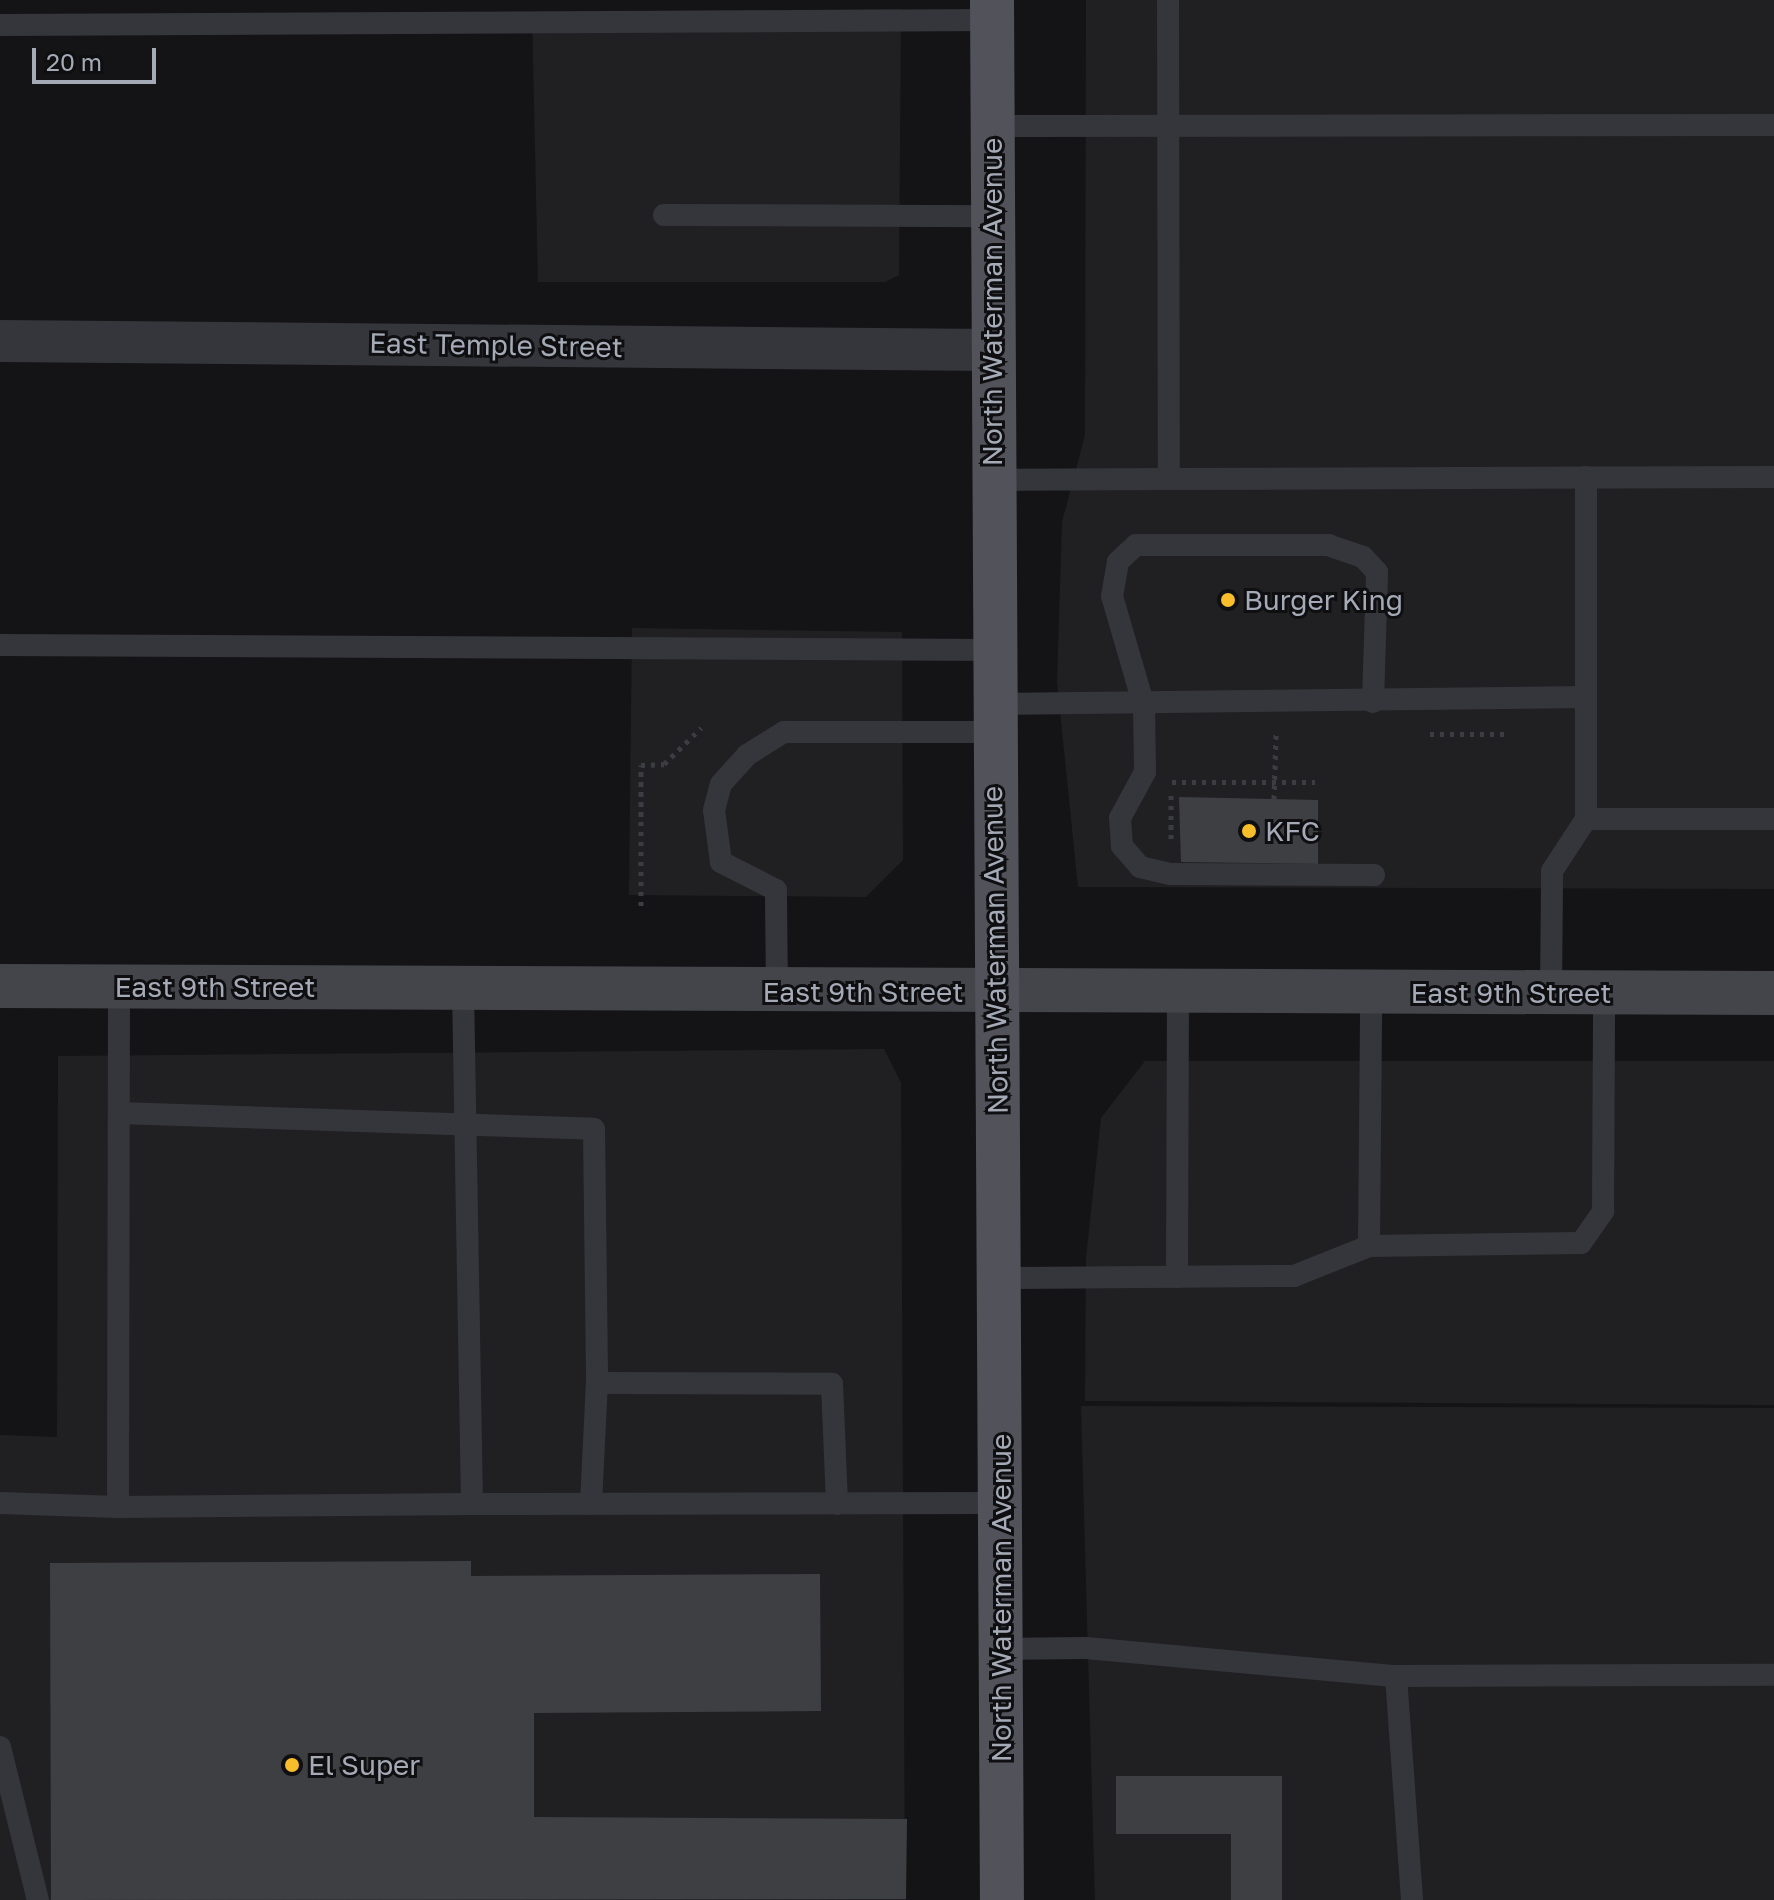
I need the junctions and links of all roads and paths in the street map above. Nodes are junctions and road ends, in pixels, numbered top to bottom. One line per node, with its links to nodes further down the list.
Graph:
1 (1168, 0): 4 (lane)
2 (992, 10): 3 (lane); 6 (main road, North Waterman Avenue)
3 (0, 25)
4 (1168, 125): 5 (lane); 6 (lane); 13 (lane)
5 (1774, 125)
6 (992, 126): 8 (main road, North Waterman Avenue)
7 (664, 215): 8 (lane)
8 (992, 216): 10 (main road, North Waterman Avenue)
9 (0, 341): 10 (street, East Temple Street)
10 (992, 350): 14 (main road, North Waterman Avenue)
11 (1586, 477): 12 (lane); 13 (lane); 17 (lane)
12 (1774, 477)
13 (1169, 479): 14 (lane)
14 (992, 480): 16 (main road, North Waterman Avenue)
15 (0, 645): 16 (lane)
16 (993, 650): 20 (main road, North Waterman Avenue)
17 (1586, 697): 18 (lane); 28 (lane)
18 (1373, 702): 19 (lane); 19 (lane)
19 (1144, 706): 20 (lane); 30 (lane)
20 (993, 718): 36 (main road, North Waterman Avenue); 37 (lane)
21 (701, 728): 32 (path)
22 (1287, 734): 25 (path)
23 (1418, 734): 24 (path)
24 (1505, 734)
25 (1274, 782): 26 (path); 27 (path); 30 (path)
26 (1315, 782)
27 (1274, 799)
28 (1586, 819): 29 (lane); 40 (lane)
29 (1774, 819)
30 (1171, 874): 31 (lane)
31 (1374, 875)
32 (641, 906)
33 (0, 986): 34 (street, East 9th Street)
34 (119, 987): 35 (street, East 9th Street); 43 (lane)
35 (463, 989): 37 (street, East 9th Street); 44 (lane)
36 (995, 992): 37 (street, East 9th Street); 38 (street, East 9th Street); 47 (main road, North Waterman Avenue)
37 (777, 993)
38 (1178, 993): 39 (street, East 9th Street); 46 (lane)
39 (1371, 993): 40 (street, East 9th Street); 45 (lane)
40 (1551, 993): 41 (street, East 9th Street)
41 (1604, 993): 42 (street, East 9th Street); 45 (lane)
42 (1774, 993)
43 (119, 1113): 44 (lane); 54 (lane)
44 (465, 1124): 48 (lane); 51 (lane)
45 (1369, 1246): 46 (lane)
46 (1177, 1277): 47 (lane)
47 (999, 1278): 50 (main road, North Waterman Avenue)
48 (597, 1383): 52 (lane); 53 (lane)
49 (0, 1503): 54 (lane)
50 (1000, 1503): 53 (lane); 55 (main road, North Waterman Avenue)
51 (472, 1504): 52 (lane); 54 (lane)
52 (591, 1504): 53 (lane)
53 (837, 1504)
54 (118, 1507)
55 (1001, 1649): 57 (lane); 60 (main road, North Waterman Avenue)
56 (1774, 1675): 57 (lane)
57 (1396, 1676): 61 (lane)
58 (0, 1747): 59 (lane)
59 (38, 1900)
60 (1002, 1900)
61 (1412, 1900)

